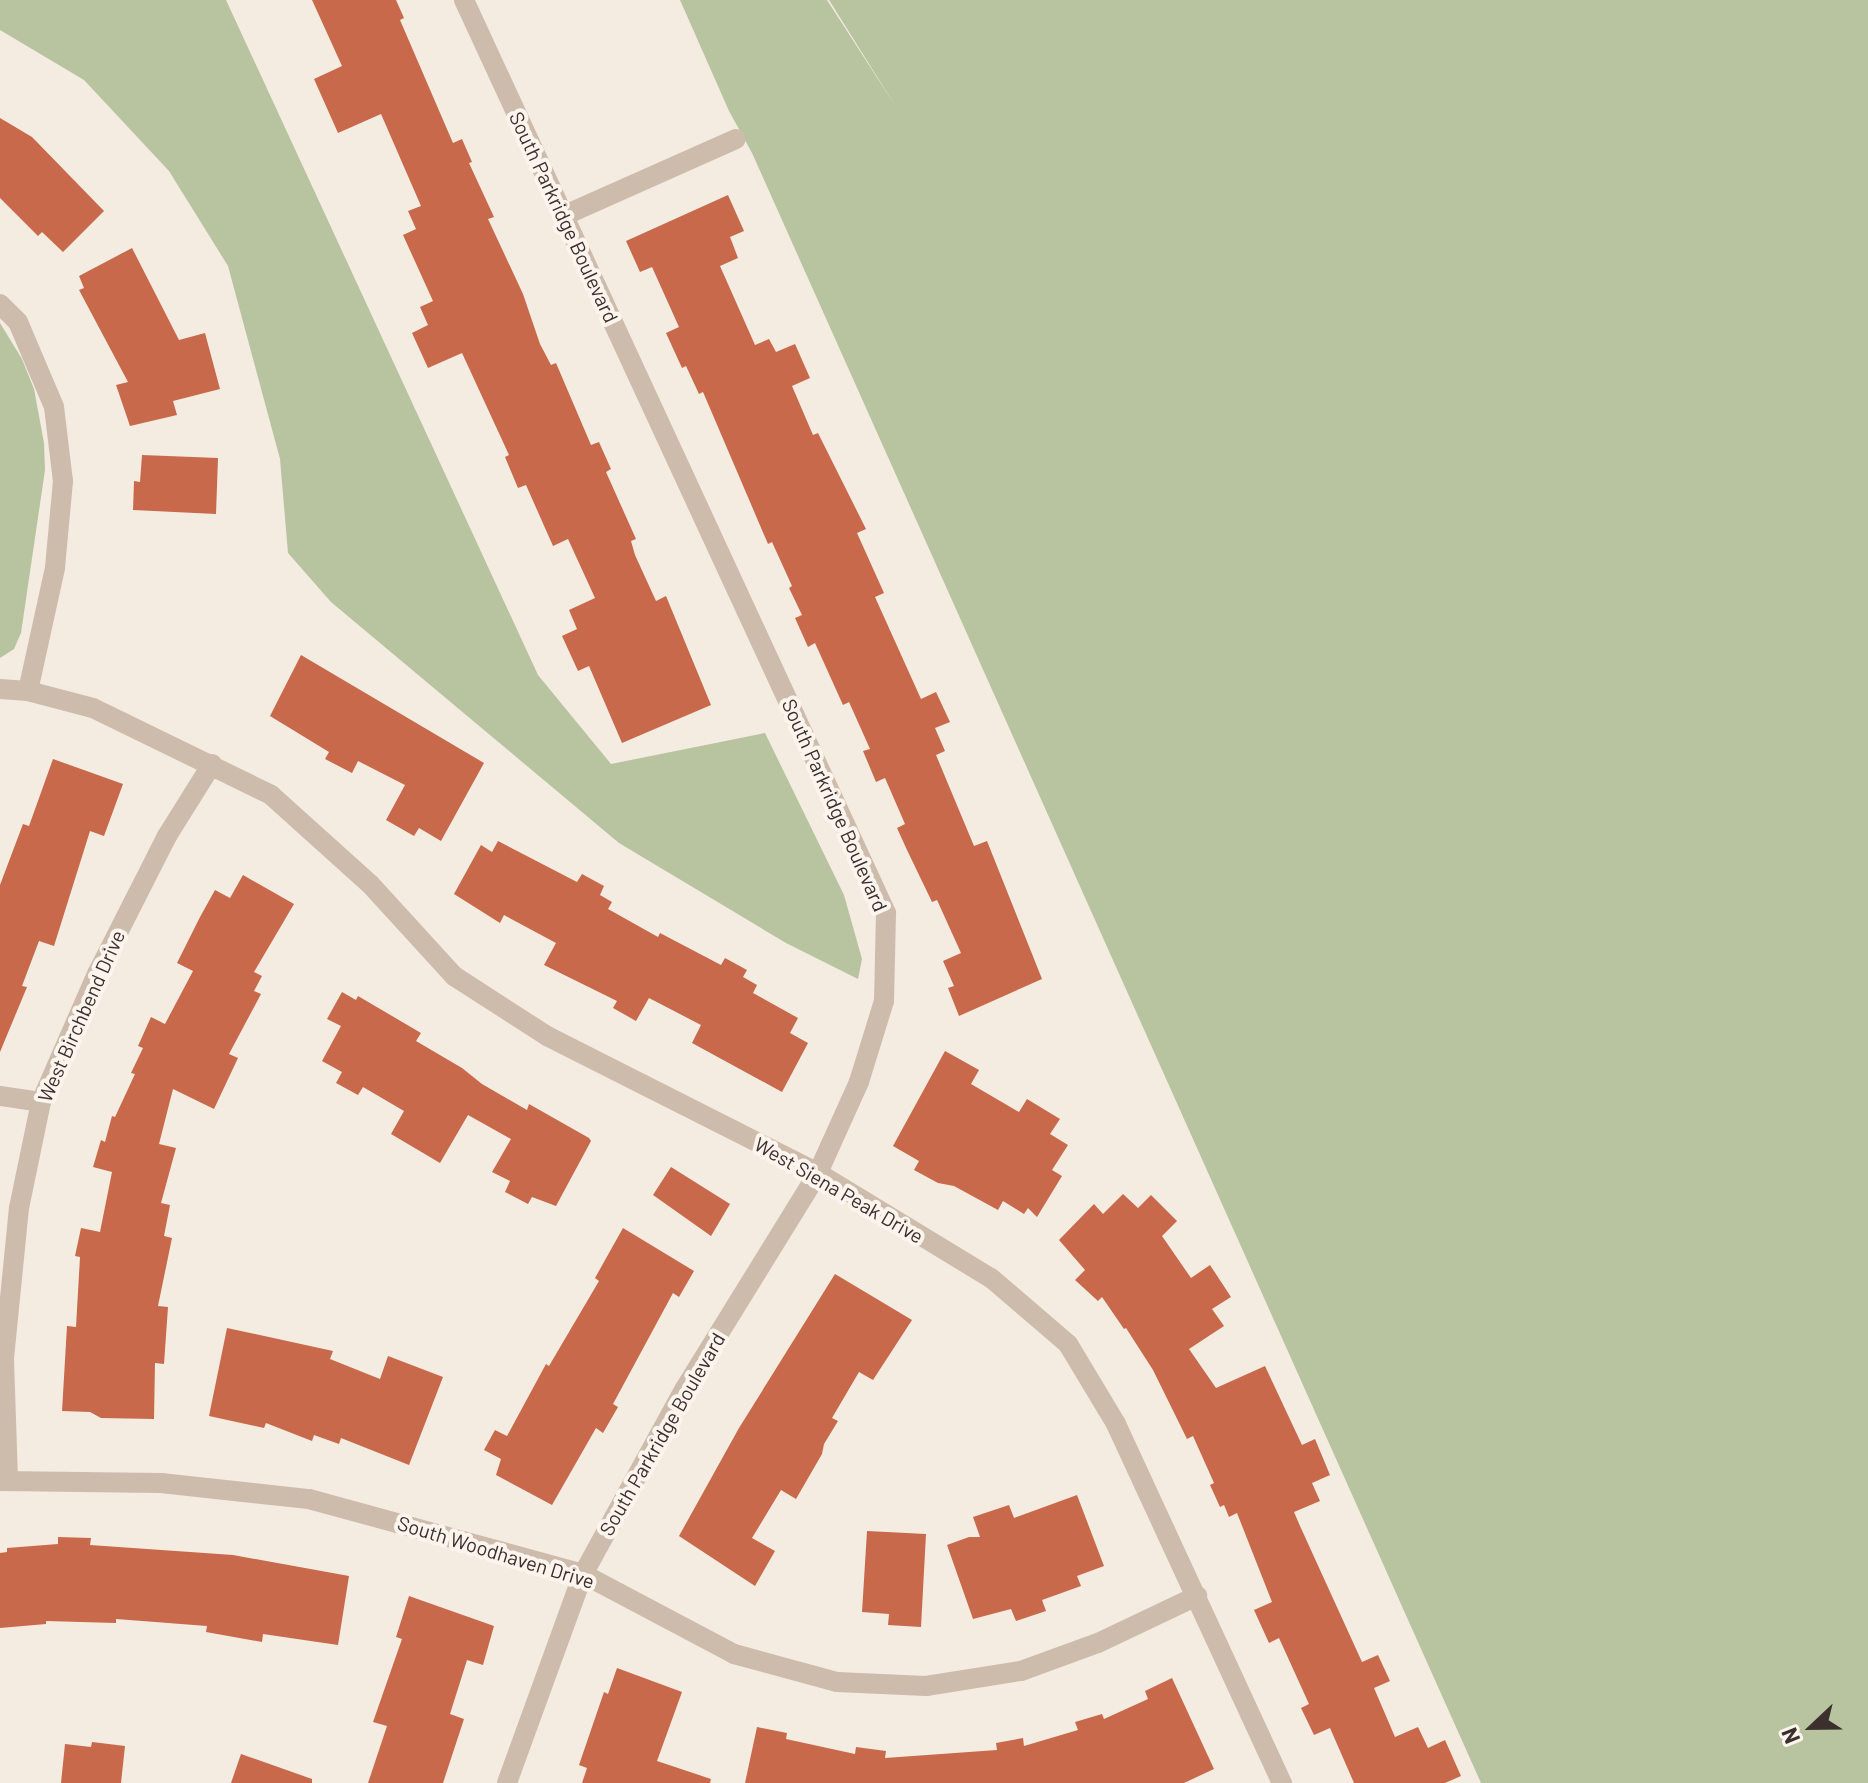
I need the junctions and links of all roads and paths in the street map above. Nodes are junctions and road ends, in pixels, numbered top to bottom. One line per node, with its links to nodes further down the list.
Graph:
1 (464, 0): 3 (street, South Parkridge Boulevard)
2 (736, 139): 3 (street)
3 (563, 216): 10 (street, South Parkridge Boulevard)
4 (0, 304): 6 (street)
5 (0, 689): 6 (street, West Siena Peak Drive)
6 (28, 691): 7 (street, West Siena Peak Drive)
7 (212, 764): 9 (street, West Birchbend Drive); 10 (street, West Siena Peak Drive)
8 (0, 1096): 9 (street)
9 (41, 1102): 11 (street, West Birchbend Drive)
10 (818, 1173): 12 (street, South Parkridge Boulevard); 13 (street, West Siena Peak Drive)
11 (4, 1480): 12 (street, South Woodhaven Drive)
12 (583, 1574): 13 (street, South Woodhaven Drive); 14 (street, South Parkridge Boulevard)
13 (1197, 1596): 15 (street, West Siena Peak Drive)
14 (507, 1783)
15 (1282, 1783)

